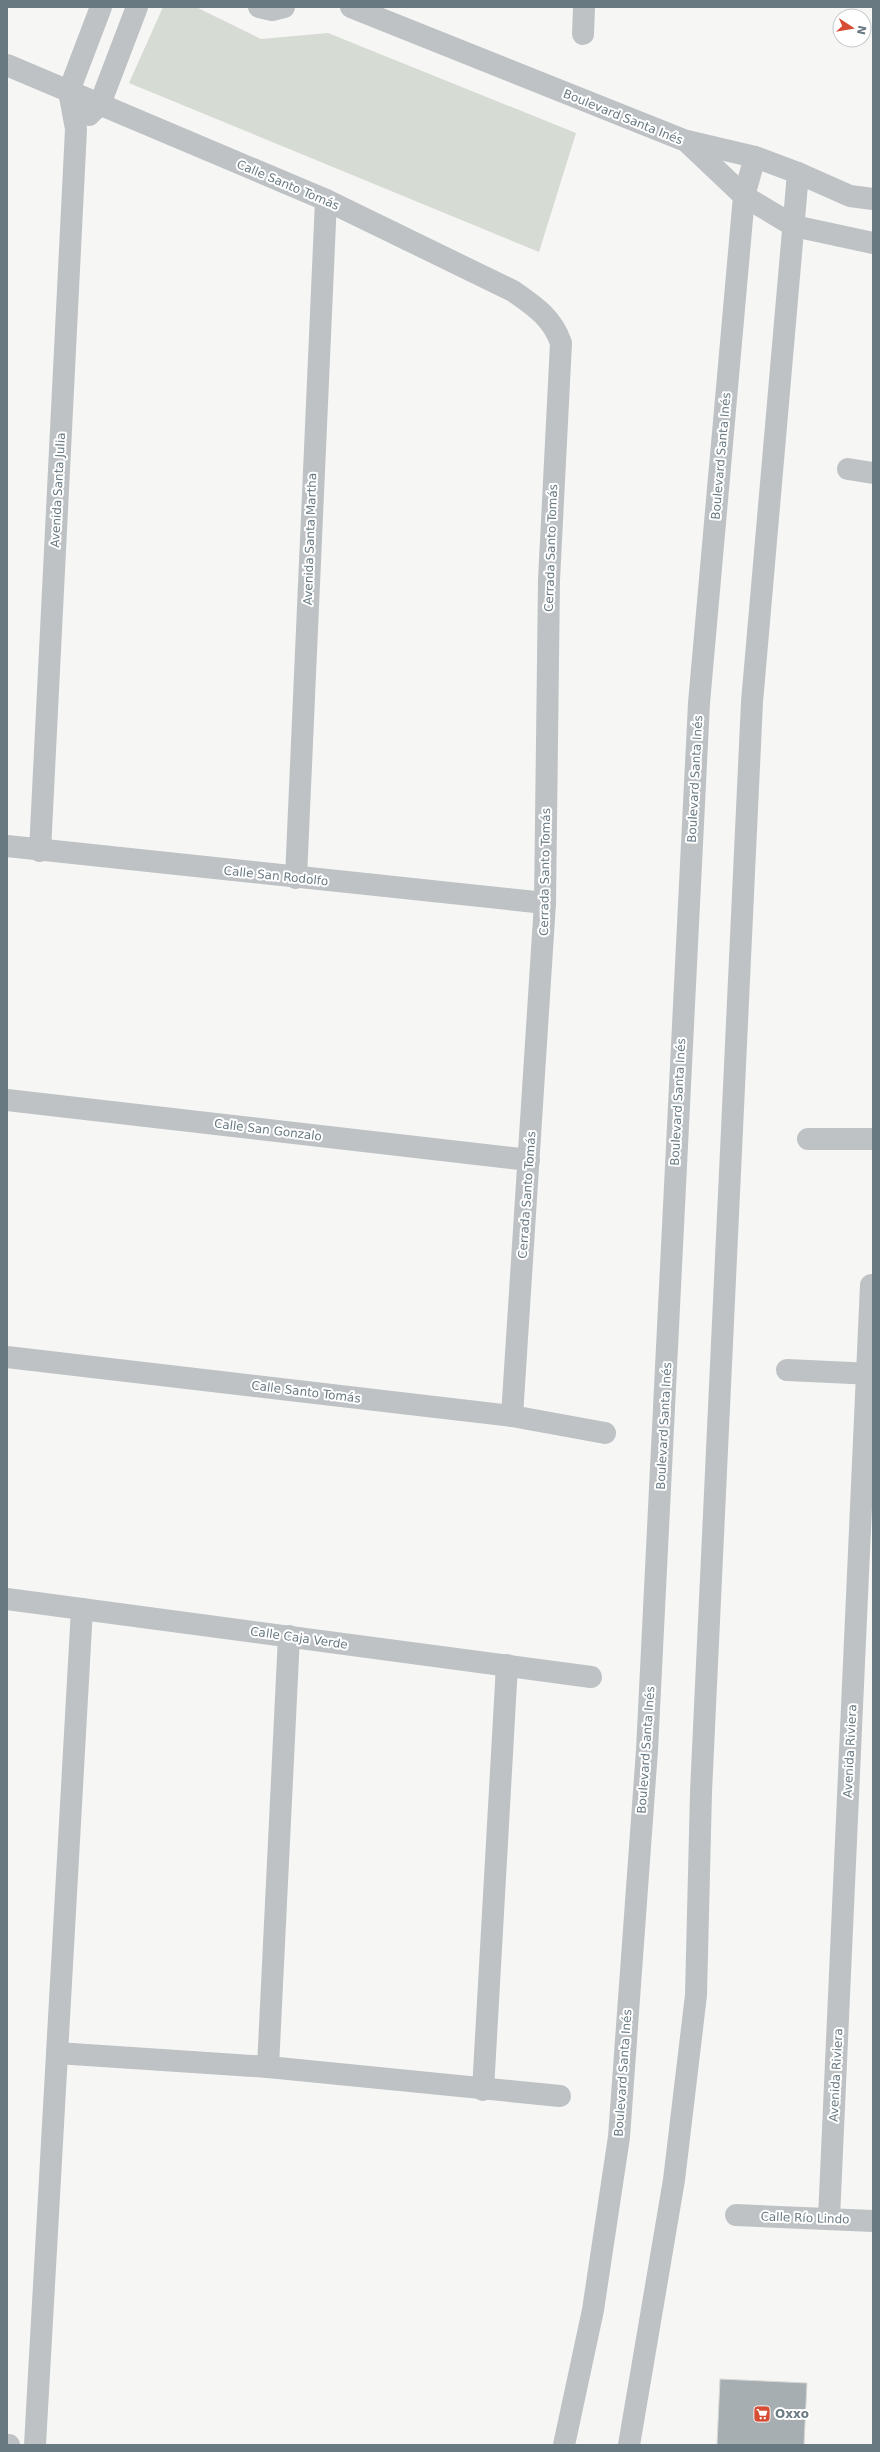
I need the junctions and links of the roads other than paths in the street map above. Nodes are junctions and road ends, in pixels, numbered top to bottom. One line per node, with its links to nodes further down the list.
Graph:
1 (101, 7): 9 (street)
2 (137, 7): 10 (street)
3 (259, 7): 4 (street)
4 (284, 7)
5 (352, 7): 12 (street, Boulevard Santa Inés)
6 (584, 7): 7 (street)
7 (583, 34)
8 (7, 65): 9 (street, Calle Santo Tomás)
9 (69, 91): 10 (street, Calle Santo Tomás); 11 (street, Avenida Santa Julia)
10 (100, 104): 11 (street); 17 (street, Calle Santo Tomás)
11 (76, 129): 24 (street, Avenida Santa Julia)
12 (686, 141): 13 (street); 15 (street, Boulevard Santa Inés)
13 (755, 157): 14 (street); 15 (street)
14 (798, 172): 16 (street); 18 (street)
15 (744, 196): 18 (street); 50 (street, Boulevard Santa Inés)
16 (873, 199)
17 (326, 200): 20 (street, Calle Santo Tomás); 25 (street, Avenida Santa Martha)
18 (794, 226): 19 (street); 51 (street)
19 (873, 243)
20 (555, 328): 26 (street, Cerrada Santo Tomás)
21 (848, 469): 22 (street)
22 (873, 473)
23 (7, 846): 24 (street, Calle San Rodolfo)
24 (40, 851): 25 (street, Calle San Rodolfo)
25 (296, 878): 26 (street, Calle San Rodolfo)
26 (545, 904): 30 (street, Cerrada Santo Tomás)
27 (7, 1100): 30 (street, Calle San Gonzalo)
28 (808, 1139): 29 (street)
29 (873, 1139)
30 (529, 1160): 35 (street, Cerrada Santo Tomás)
31 (871, 1285): 34 (street, Avenida Riviera)
32 (7, 1357): 35 (street, Calle Santo Tomás)
33 (787, 1370): 34 (street)
34 (870, 1374): 47 (street, Avenida Riviera)
35 (512, 1416): 36 (street, Calle Santo Tomás)
36 (605, 1433)
37 (7, 1599): 38 (street, Calle Caja Verde)
38 (82, 1609): 39 (street, Calle Caja Verde); 42 (street)
39 (289, 1636): 40 (street, Calle Caja Verde); 43 (street)
40 (507, 1665): 41 (street, Calle Caja Verde); 44 (street)
41 (591, 1677)
42 (57, 2053): 43 (street); 49 (street)
43 (268, 2067): 44 (street)
44 (483, 2090): 45 (street)
45 (560, 2096)
46 (736, 2215): 47 (street, Calle Río Lindo)
47 (829, 2218): 48 (street, Calle Río Lindo)
48 (873, 2220)
49 (35, 2445)
50 (564, 2445)
51 (629, 2445)

